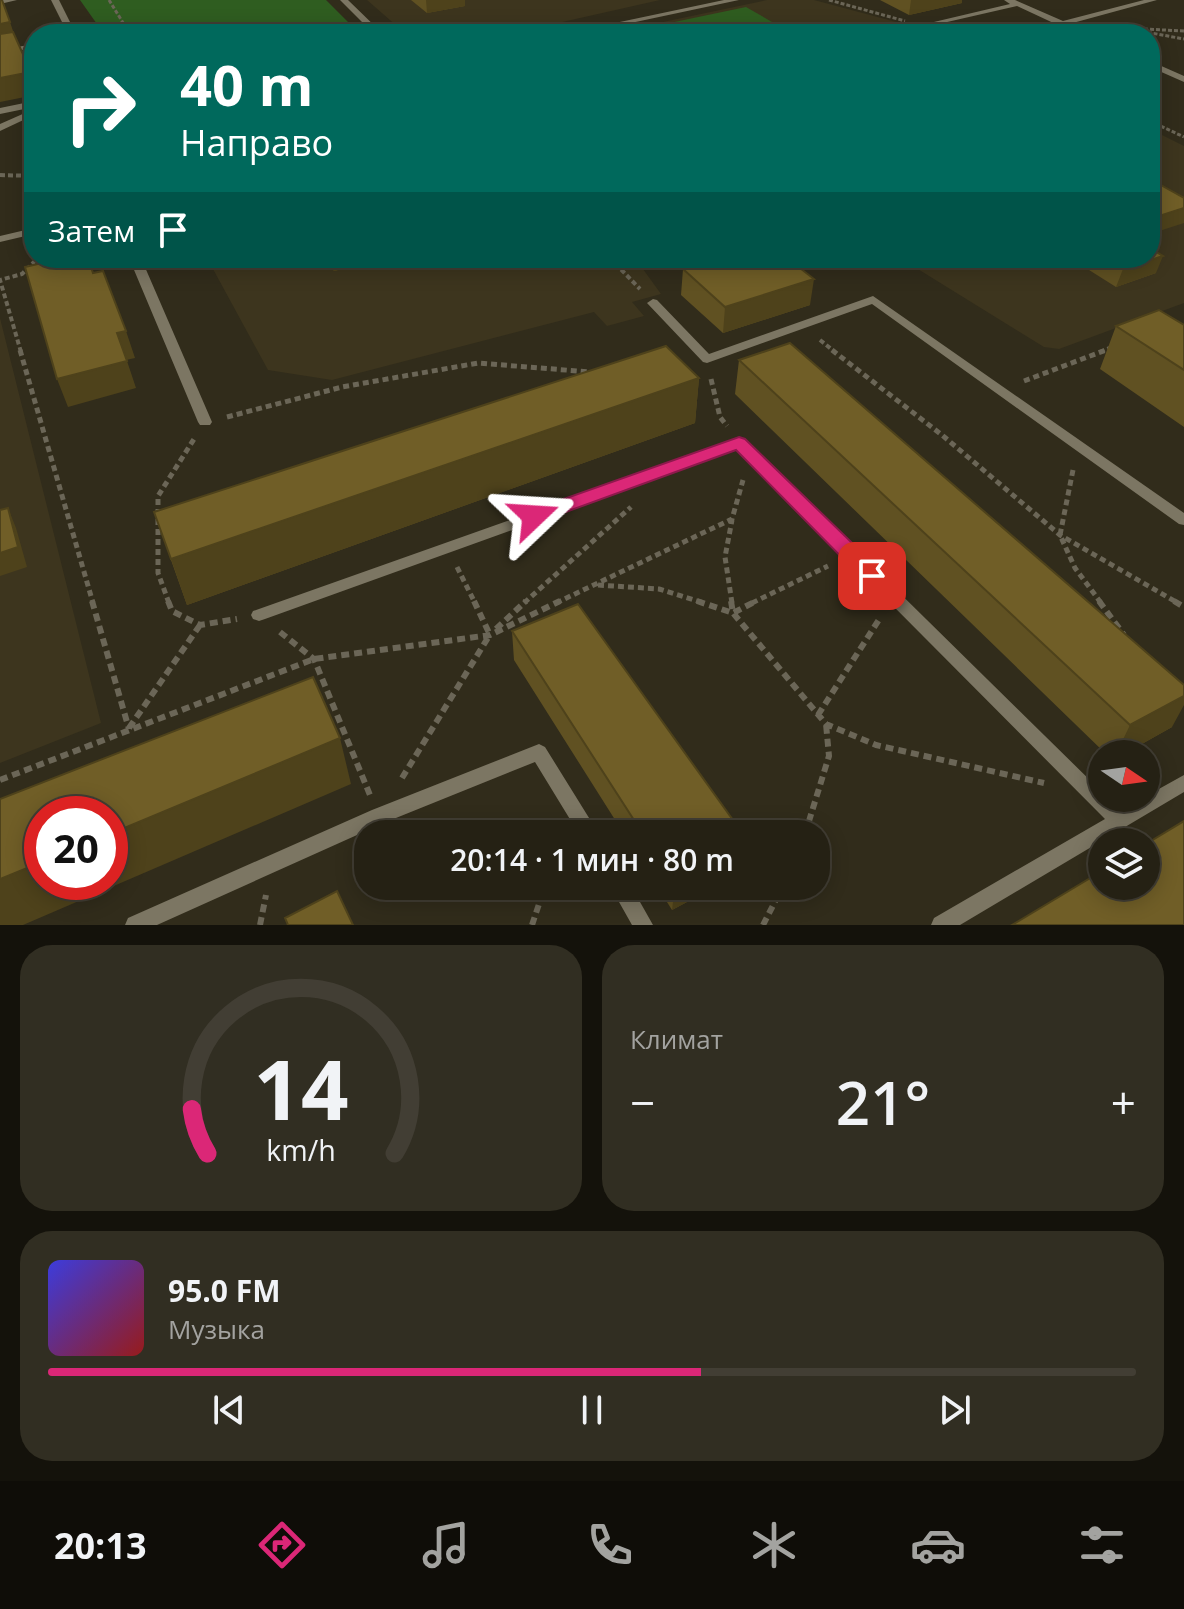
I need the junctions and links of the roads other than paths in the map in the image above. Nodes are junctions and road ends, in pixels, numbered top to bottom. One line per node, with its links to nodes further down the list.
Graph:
1 (13, 0): 7 (lane)
2 (55, 0): 9 (lane)
3 (344, 0): 10 (lane)
4 (735, 0): 11 (lane)
5 (1008, 0): 8 (lane)
6 (1153, 0): 13 (lane)
7 (0, 2)
8 (1018, 4): 12 (lane); 13 (lane)
9 (67, 24)
10 (369, 24)
11 (616, 24)
12 (930, 24)
13 (1062, 24)
14 (24, 48): 15 (lane)
15 (0, 52)
16 (1160, 68): 17 (lane)
17 (1184, 79)
18 (24, 106): 19 (lane)
19 (0, 111)
20 (24, 117): 21 (lane)
21 (0, 128)
22 (24, 233): 23 (lane)
23 (0, 239)
24 (139, 268): 26 (lane)
25 (653, 303): 27 (lane)
26 (205, 422)
27 (1184, 520)
28 (259, 615): 32 (lane)
29 (1184, 783): 32 (lane)
30 (370, 820): 31 (lane)
31 (580, 820)
32 (1119, 821): 37 (lane)
33 (354, 827): 35 (lane)
34 (628, 900): 36 (lane)
35 (135, 925)
36 (643, 925)
37 (941, 925)

